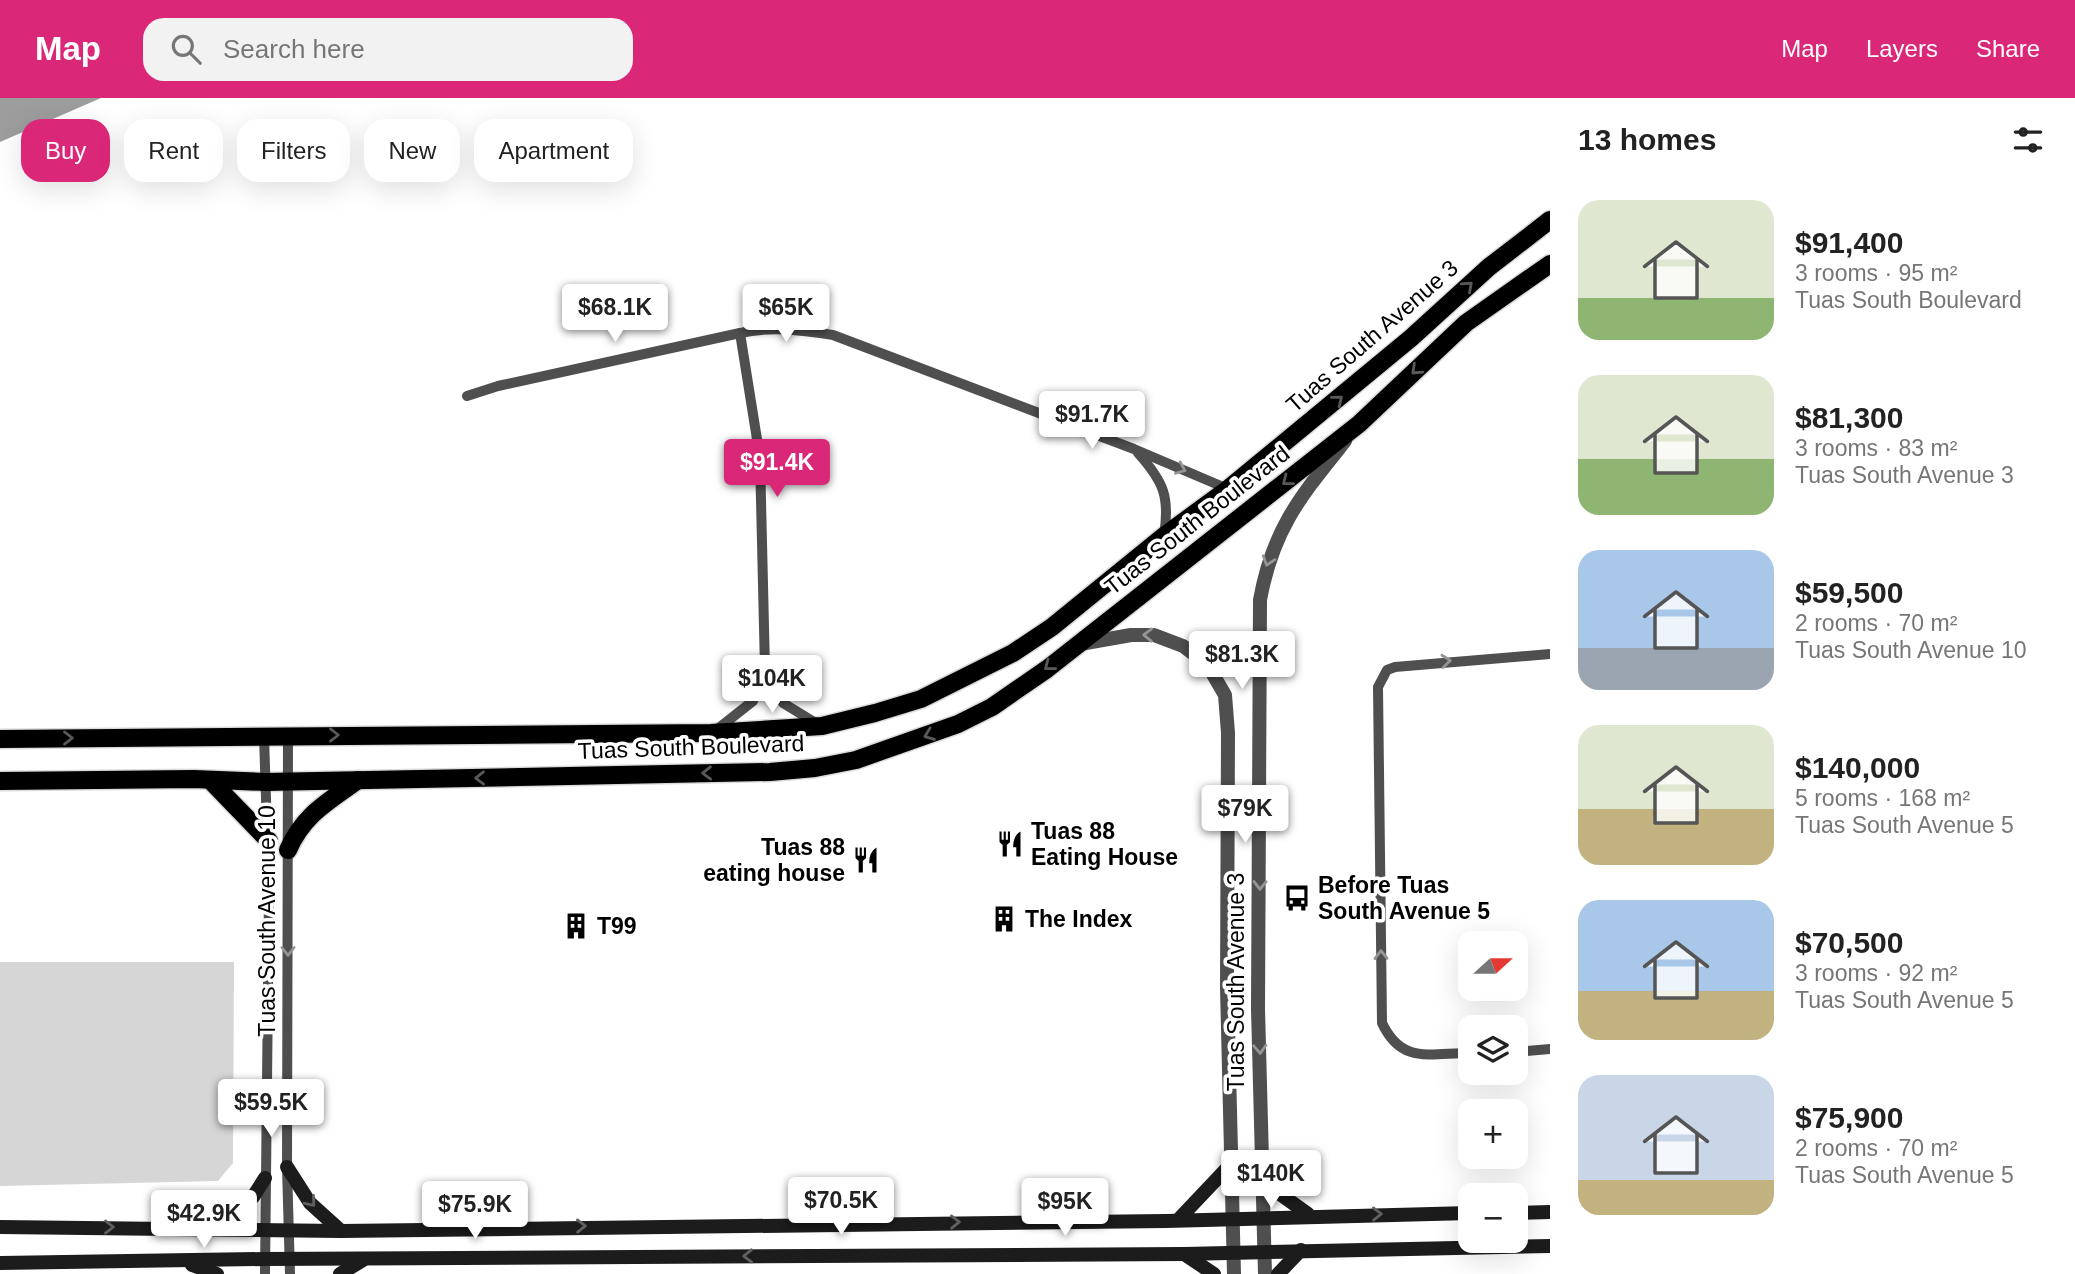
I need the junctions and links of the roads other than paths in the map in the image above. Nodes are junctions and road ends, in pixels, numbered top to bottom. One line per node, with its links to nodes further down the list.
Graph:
1 (1550, 220): 7 (main road, Tuas South Avenue 3, one-way to 1)
2 (1550, 264): 5 (main road, Tuas South Avenue 3, one-way to 5)
3 (740, 333): 4 (street); 6 (street); 12 (street)
4 (467, 396)
5 (1359, 424): 9 (main road, Tuas South Boulevard, one-way to 9); 30 (street, Tuas South Avenue 3, one-way to 30)
6 (1134, 449): 7 (street, one-way to 7); 8 (street)
7 (1228, 489): 8 (main road, Tuas South Boulevard)
8 (1164, 536): 13 (main road, Tuas South Boulevard)
9 (1076, 645): 19 (main road, Tuas South Boulevard, one-way to 19); 28 (street, Tuas South Avenue 3, one-way to 9)
10 (1545, 654): 11 (street); 27 (street, one-way to 10)
11 (1550, 662)
12 (765, 670): 13 (street); 14 (street)
13 (822, 726): 14 (main road, Tuas South Boulevard)
14 (711, 733): 16 (main road, Tuas South Boulevard, one-way to 14)
15 (264, 736): 16 (main road, Tuas South Boulevard); 17 (main road, Tuas South Boulevard, one-way to 15); 22 (street, Tuas South Avenue 10)
16 (288, 736): 21 (street, Tuas South Avenue 10)
17 (0, 739)
18 (210, 780): 20 (main road, Tuas South Boulevard); 22 (main road, Tuas South Boulevard); 23 (main road)
19 (358, 780): 21 (main road, Tuas South Boulevard); 24 (main road)
20 (0, 781)
21 (288, 781): 22 (main road, Tuas South Boulevard); 24 (street, Tuas South Avenue 10)
22 (265, 782): 23 (street, Tuas South Avenue 10)
23 (269, 841): 31 (street, Tuas South Avenue 10)
24 (288, 850): 29 (street, Tuas South Avenue 10, one-way to 29)
25 (1550, 1049): 26 (street)
26 (1528, 1051)
27 (1458, 1052)
28 (1231, 1164): 37 (street, Tuas South Avenue 3); 38 (main road)
29 (287, 1167): 42 (street, Tuas South Avenue 10); 43 (main road, one-way to 43)
30 (1262, 1174): 35 (main road); 36 (street, Tuas South Avenue 3)
31 (265, 1178): 40 (main road); 41 (street, Tuas South Avenue 10)
32 (1550, 1212): 34 (main road)
33 (1458, 1213): 35 (main road, one-way to 33)
34 (1528, 1213)
35 (1308, 1215): 36 (main road)
36 (1264, 1216): 37 (main road); 46 (street, Tuas South Avenue 3)
37 (1232, 1217): 38 (main road); 47 (street, Tuas South Avenue 3)
38 (1178, 1220): 43 (main road, one-way to 38)
39 (0, 1227): 40 (main road, one-way to 40)
40 (202, 1227): 41 (main road)
41 (265, 1227): 42 (main road); 49 (street, Tuas South Avenue 10)
42 (288, 1228): 43 (main road); 50 (street, Tuas South Avenue 10)
43 (341, 1230)
44 (1550, 1246): 45 (main road)
45 (1301, 1250): 46 (main road); 61 (main road)
46 (1265, 1251): 47 (main road); 60 (street, Tuas South Avenue 3)
47 (1233, 1252): 48 (main road); 59 (street, Tuas South Avenue 3)
48 (1184, 1254): 51 (main road, one-way to 51); 58 (main road)
49 (264, 1259): 50 (main road); 52 (main road); 55 (street, Tuas South Avenue 10)
50 (290, 1259): 51 (main road); 56 (street, Tuas South Avenue 10)
51 (364, 1259): 57 (main road)
52 (177, 1261): 53 (main road); 54 (main road)
53 (0, 1263)
54 (217, 1274)
55 (265, 1274)
56 (290, 1274)
57 (341, 1274)
58 (1214, 1274)
59 (1234, 1274)
60 (1265, 1274)
61 (1278, 1274)

